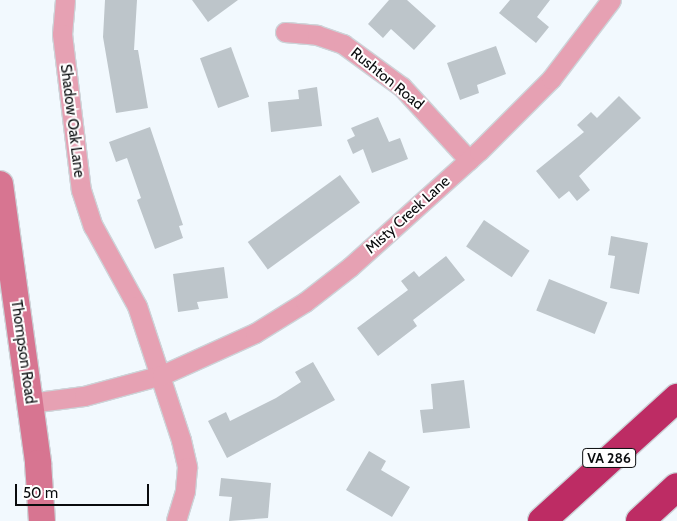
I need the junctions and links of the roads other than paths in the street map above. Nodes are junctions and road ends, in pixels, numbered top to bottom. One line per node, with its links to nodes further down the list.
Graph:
1 (66, 0): 6 (street, Shadow Oak Lane)
2 (611, 0): 4 (street, Misty Creek Lane)
3 (284, 32): 4 (street, Rushton Road)
4 (469, 160): 6 (street, Misty Creek Lane)
5 (0, 184): 8 (street, Thompson Road)
6 (162, 375): 8 (street, Misty Creek Lane); 11 (street)
7 (677, 398): 12 (highway, VA 286)
8 (30, 403): 10 (street, Thompson Road)
9 (677, 487): 13 (highway)
10 (42, 521)
11 (176, 521)
12 (542, 521)
13 (640, 521)

